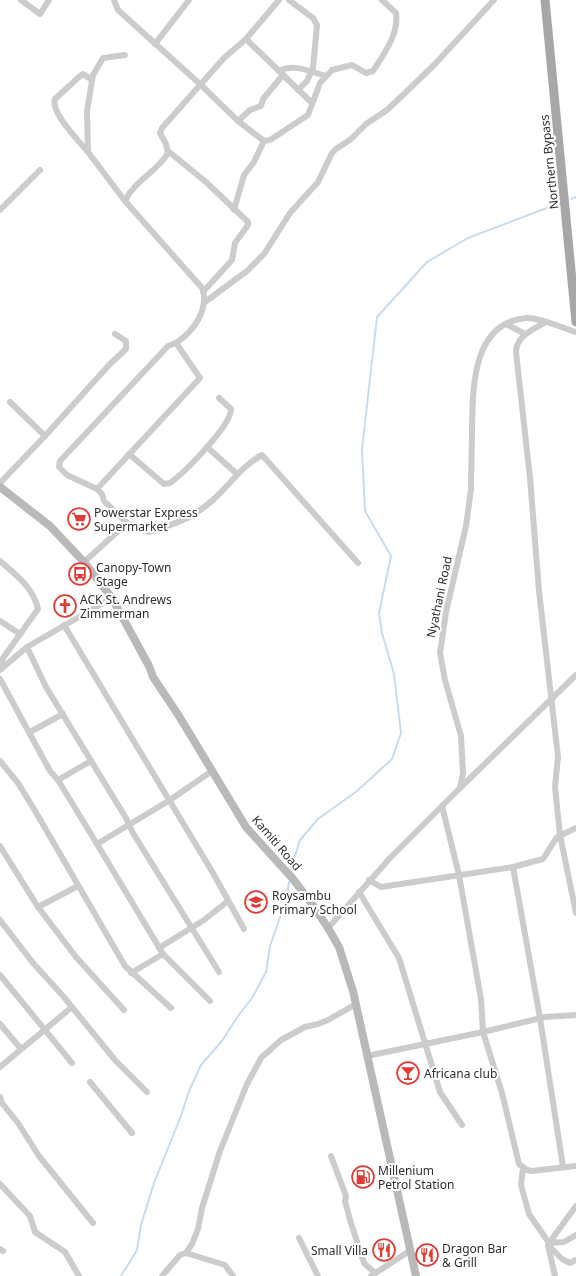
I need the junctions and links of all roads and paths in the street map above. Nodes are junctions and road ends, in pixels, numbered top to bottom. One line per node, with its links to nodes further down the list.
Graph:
1 (21, 0): 2 (street)
2 (49, 0)
3 (114, 0): 11 (street)
4 (189, 0): 11 (street)
5 (279, 0): 10 (street)
6 (289, 0): 13 (street)
7 (382, 0): 15 (street)
8 (494, 0): 29 (street)
9 (545, 0): 31 (main road, Northern Bypass)
10 (246, 39): 14 (street); 17 (street)
11 (155, 44): 17 (street)
12 (125, 55): 16 (street)
13 (311, 72): 14 (street); 15 (street); 18 (street)
14 (281, 73): 18 (street); 20 (street)
15 (326, 76): 19 (street)
16 (92, 80): 23 (street); 23 (street)
17 (201, 85): 20 (street); 22 (street)
18 (298, 90): 19 (street)
19 (312, 103): 21 (street)
20 (238, 121): 21 (street)
21 (264, 141): 26 (street)
22 (168, 151): 25 (street); 26 (street)
23 (88, 152): 25 (street)
24 (40, 170): 27 (street)
25 (125, 201): 28 (street)
26 (234, 209): 28 (street)
27 (0, 210)
28 (203, 292): 29 (street)
29 (205, 302): 36 (street)
30 (546, 322): 32 (street, Nyathani Road); 33 (street, Nyathani Road); 35 (street)
31 (576, 322)
32 (506, 324): 35 (street); 65 (street, Nyathani Road)
33 (576, 332)
34 (115, 334): 39 (street)
35 (525, 334): 58 (street)
36 (176, 343): 41 (street); 45 (street)
37 (219, 398): 40 (street)
38 (10, 402): 39 (street)
39 (46, 436): 43 (street)
40 (207, 447): 41 (street); 42 (street)
41 (129, 454): 45 (street)
42 (237, 474): 46 (street); 49 (street)
43 (0, 483)
44 (0, 487): 48 (main road, Kamiti Road)
45 (97, 489): 46 (street)
46 (127, 523): 48 (street)
47 (0, 561): 53 (street)
48 (84, 562): 50 (main road, Kamiti Road)
49 (358, 563)
50 (112, 598): 52 (street); 63 (main road, Kamiti Road)
51 (0, 621): 53 (street)
52 (64, 625): 54 (street); 66 (street)
53 (20, 634): 55 (street)
54 (27, 647): 55 (street); 59 (street)
55 (0, 669)
56 (576, 675): 58 (street)
57 (0, 679): 60 (street)
58 (552, 698): 65 (street); 70 (street)
59 (63, 714): 60 (street); 62 (street)
60 (30, 732): 64 (street)
61 (0, 760): 76 (street)
62 (90, 761): 64 (street); 68 (street)
63 (212, 771): 66 (street); 82 (main road, Kamiti Road)
64 (58, 780): 71 (street)
65 (460, 788): 67 (street)
66 (170, 800): 68 (street); 78 (street)
67 (442, 806): 74 (street); 75 (street)
68 (130, 824): 71 (street); 83 (street)
69 (576, 828): 70 (street)
70 (560, 835): 73 (street); 80 (street)
71 (97, 844): 85 (street)
72 (0, 846): 79 (street)
73 (513, 866): 74 (street); 95 (street)
74 (459, 875): 75 (street); 98 (street)
75 (369, 880): 77 (street)
76 (78, 886): 79 (street); 87 (street)
77 (359, 892): 82 (street); 99 (street)
78 (228, 901): 83 (street); 84 (street)
79 (38, 907): 93 (street)
80 (576, 913)
81 (0, 920): 91 (street)
82 (328, 928): 90 (main road, Kamiti Road)
83 (191, 929): 85 (street); 86 (street)
84 (244, 929)
85 (161, 951): 87 (street); 89 (street)
86 (219, 972)
87 (131, 973): 92 (street)
88 (0, 975): 97 (street)
89 (210, 1001)
90 (356, 1004): 101 (main road, Kamiti Road); 120 (street)
91 (72, 1006): 97 (street); 105 (street)
92 (171, 1008)
93 (124, 1010)
94 (576, 1016): 95 (street)
95 (540, 1018): 98 (street); 111 (street)
96 (0, 1024): 100 (street)
97 (44, 1029): 100 (street); 102 (street)
98 (483, 1032): 99 (street); 112 (street)
99 (425, 1043): 101 (street); 107 (street)
100 (21, 1049): 103 (street)
101 (367, 1056): 119 (main road, Kamiti Road)
102 (72, 1063)
103 (0, 1067)
104 (90, 1082): 108 (street)
105 (147, 1092)
106 (0, 1097): 115 (street)
107 (462, 1125)
108 (132, 1133)
109 (331, 1156): 122 (street)
110 (576, 1166): 111 (street)
111 (564, 1167): 112 (street)
112 (523, 1168): 118 (street)
113 (0, 1184): 123 (street)
114 (576, 1206): 118 (street)
115 (93, 1223)
116 (576, 1235): 118 (street)
117 (299, 1238): 126 (street)
118 (548, 1244): 121 (street); 128 (street)
119 (411, 1250): 122 (street); 127 (main road, Kamiti Road)
120 (186, 1253): 124 (street); 125 (street)
121 (576, 1260)
122 (373, 1275)
123 (79, 1276)
124 (162, 1276)
125 (233, 1276)
126 (318, 1276)
127 (416, 1276)
128 (555, 1276)

